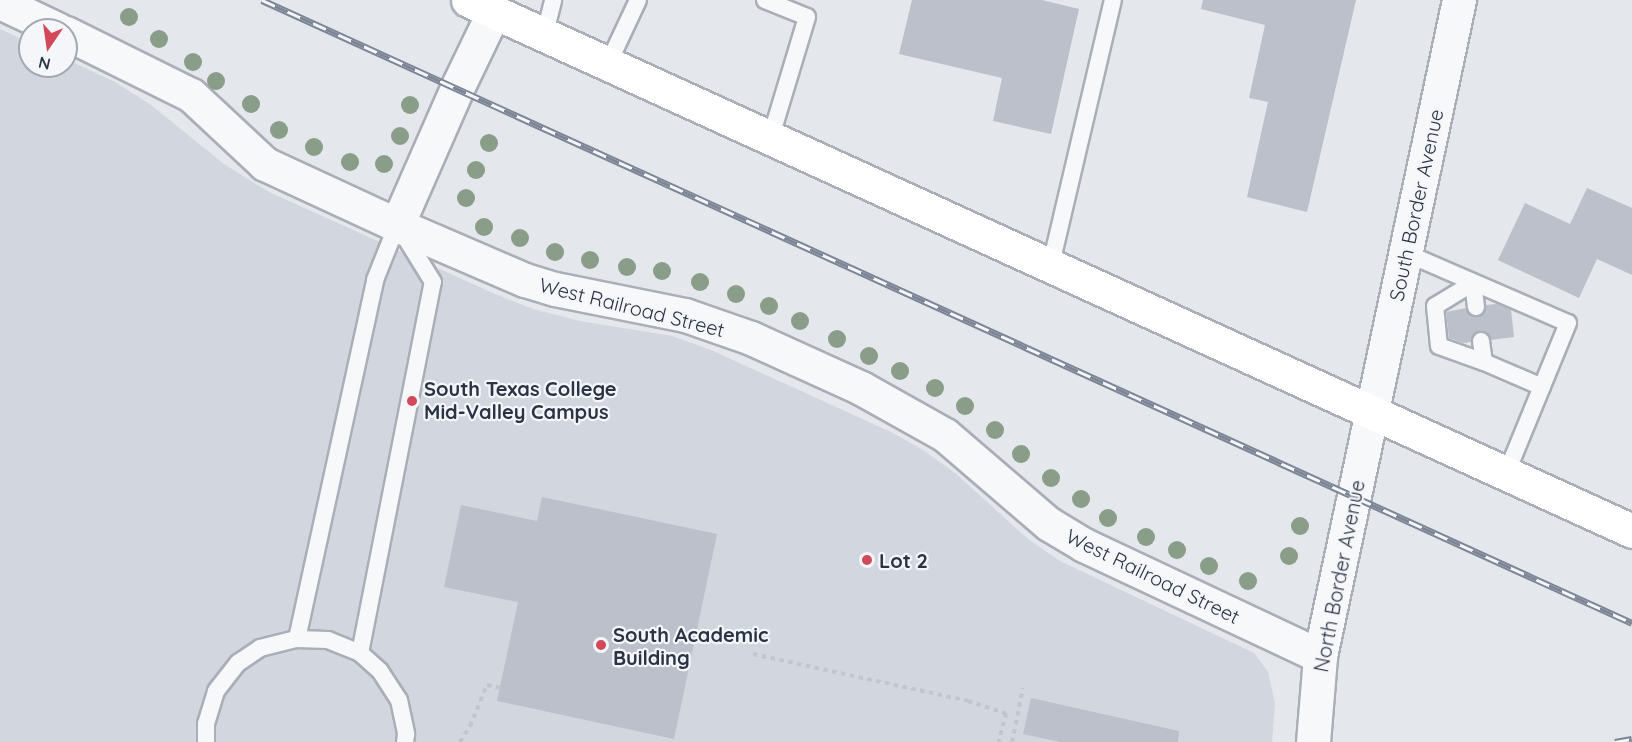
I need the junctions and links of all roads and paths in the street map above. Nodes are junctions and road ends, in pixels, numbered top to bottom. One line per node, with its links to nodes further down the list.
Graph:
1 (553, 0): 9 (lane)
2 (638, 0): 11 (lane)
3 (765, 0): 12 (lane)
4 (1113, 0): 15 (lane)
5 (1459, 0): 14 (street, South Border Avenue)
6 (0, 2): 8 (street)
7 (481, 6): 9 (main road); 13 (street)
8 (34, 18)
9 (545, 33): 11 (main road)
10 (78, 39): 13 (street, West Railroad Street)
11 (609, 62): 12 (main road)
12 (771, 136): 15 (main road)
13 (397, 225): 24 (lane); 25 (lane); 27 (street, West Railroad Street)
14 (1406, 253): 16 (lane); 21 (street, South Border Avenue)
15 (1051, 264): 21 (main road)
16 (1473, 283): 17 (lane); 19 (lane); 20 (lane)
17 (1476, 307)
18 (1481, 341): 19 (lane)
19 (1484, 362): 20 (lane)
20 (1542, 387): 22 (lane)
21 (1372, 411): 22 (main road); 27 (street, North Border Avenue)
22 (1507, 472): 23 (main road)
23 (1632, 531)
24 (297, 639): 25 (lane); 30 (lane)
25 (360, 653): 31 (lane)
26 (753, 654): 33 (path)
27 (1320, 656): 35 (street, North Border Avenue)
28 (500, 688): 32 (path)
29 (1023, 688): 34 (path)
30 (206, 742)
31 (405, 742)
32 (460, 742)
33 (999, 742)
34 (1012, 742)
35 (1313, 742)

